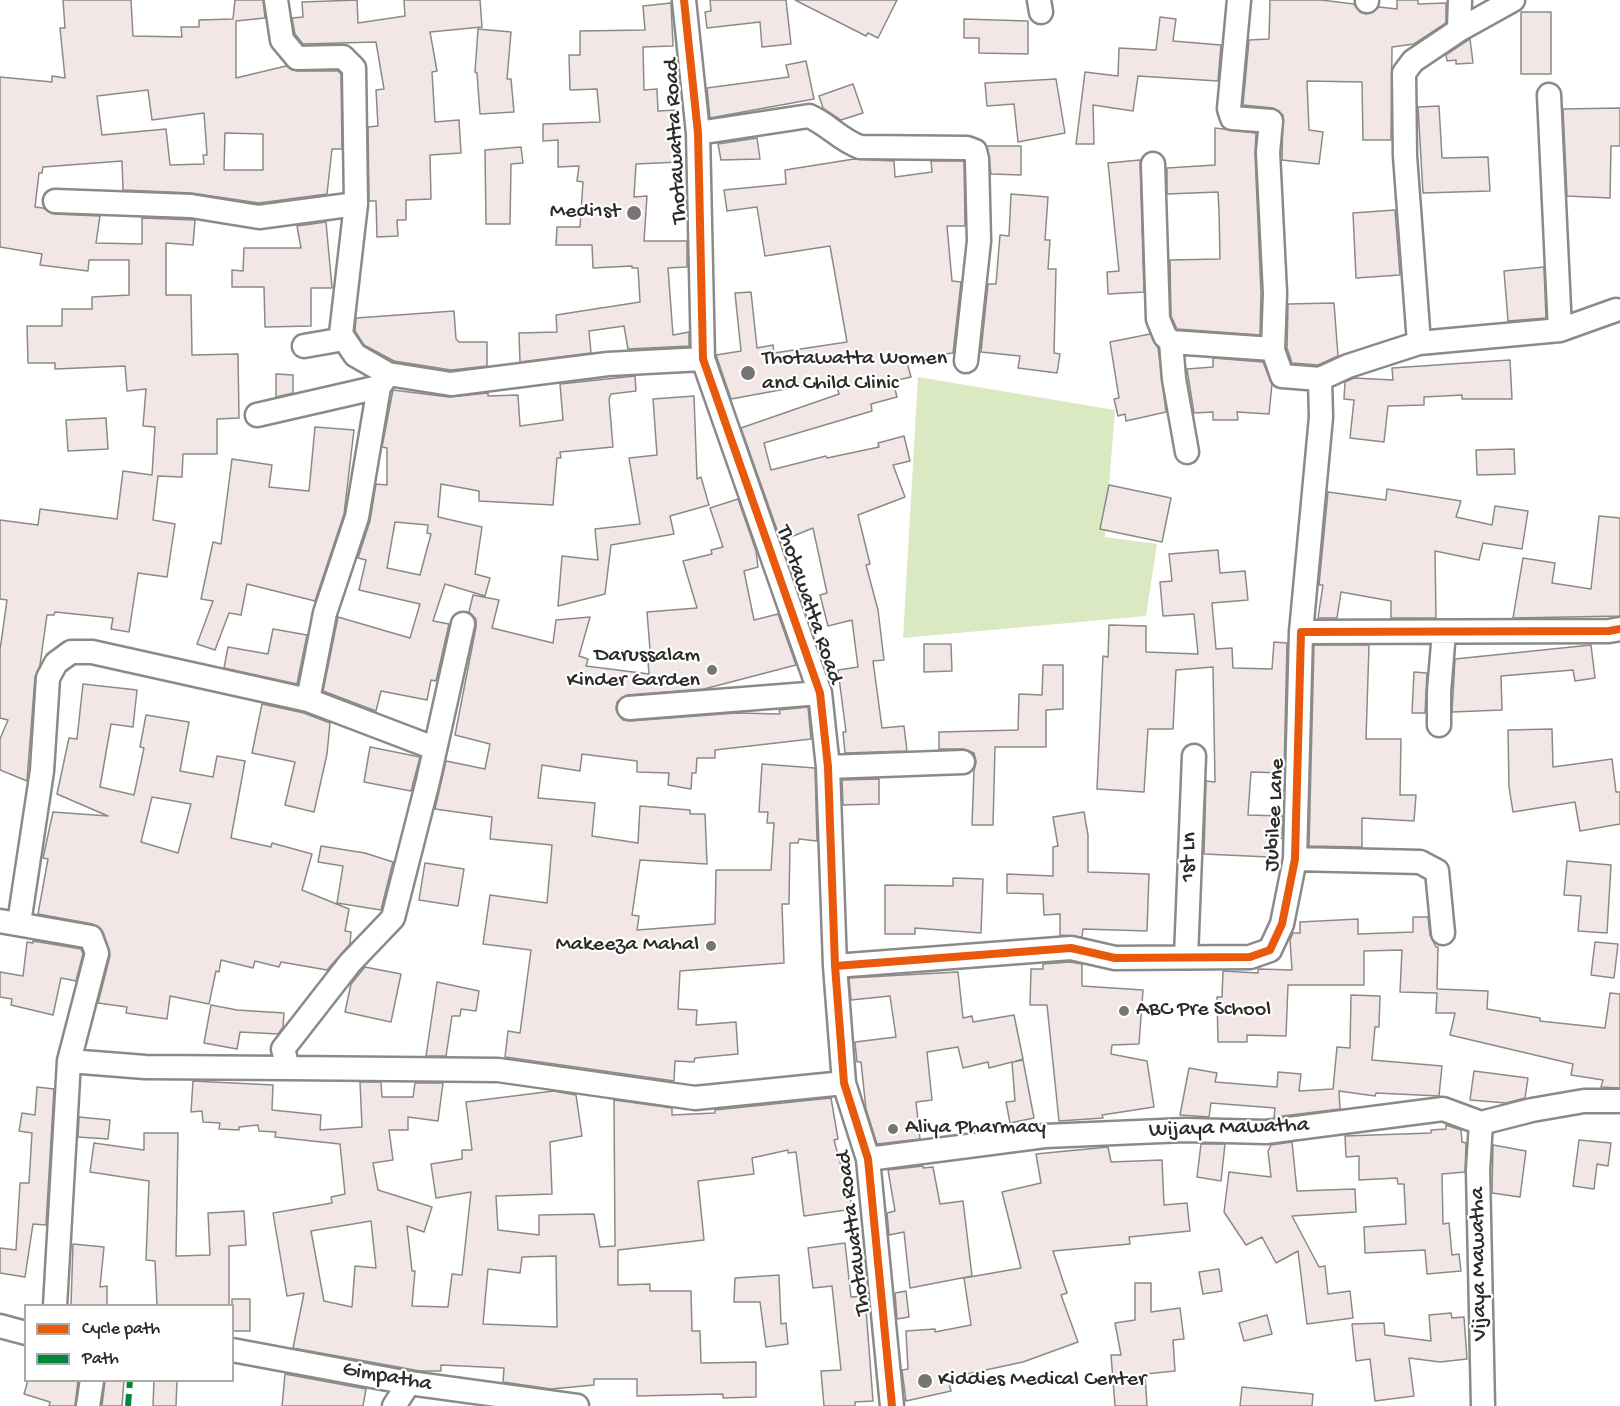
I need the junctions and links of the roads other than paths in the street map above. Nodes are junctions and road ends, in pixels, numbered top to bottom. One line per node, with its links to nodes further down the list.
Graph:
1 (276, 0): 11 (street)
2 (684, 0): 8 (street, Thotawatta Road)
3 (1239, 0): 18 (street)
4 (1460, 0): 6 (street)
5 (1513, 0): 6 (street)
6 (1459, 30): 16 (street)
7 (1549, 95): 13 (street)
8 (698, 133): 19 (street, Thotawatta Road); 20 (street)
9 (1153, 164): 15 (street)
10 (55, 201): 11 (street)
11 (356, 204): 14 (street)
12 (1616, 310): 13 (street)
13 (1560, 330): 16 (street)
14 (344, 339): 17 (street); 22 (street)
15 (1171, 342): 18 (street); 24 (street)
16 (1419, 343): 21 (street)
17 (304, 346)
18 (1273, 349): 21 (street)
19 (703, 359): 22 (street); 29 (street, Thotawatta Road)
20 (966, 361)
21 (1320, 379): 27 (street, Jubilee Lane)
22 (384, 380): 23 (street); 30 (street)
23 (257, 415)
24 (1187, 452)
25 (463, 624): 33 (street)
26 (1620, 629): 28 (street)
27 (1301, 632): 28 (street); 37 (street, Jubilee Lane)
28 (1444, 632): 32 (street)
29 (820, 693): 31 (street); 36 (street, Thotawatta Road)
30 (308, 700): 33 (street); 38 (street)
31 (629, 708)
32 (1439, 725)
33 (434, 748): 43 (street)
34 (1194, 756): 40 (street, 1st Ln)
35 (963, 762): 36 (street)
36 (828, 767): 41 (street, Thotawatta Road)
37 (1295, 859): 39 (street); 40 (street, Jubilee Lane)
38 (10, 922): 42 (street)
39 (1443, 933)
40 (1186, 957): 41 (street, Jubilee Lane)
41 (835, 966): 44 (street, Thotawatta Road)
42 (69, 1061): 43 (street); 48 (street)
43 (288, 1068): 44 (street)
44 (844, 1083): 47 (street, Thotawatta Road)
45 (1620, 1101): 46 (street)
46 (1481, 1123): 47 (street, Wijaya Mawatha); 58 (street, Vijaya Mawatha)
47 (868, 1159): 57 (street, Thotawatta Road)
48 (55, 1304)
49 (0, 1326): 50 (street)
50 (24, 1332)
51 (234, 1350): 53 (street, Gimpatha)
52 (92, 1382): 54 (street)
53 (410, 1383): 55 (street); 56 (street, Gimpatha)
54 (88, 1406)
55 (394, 1406)
56 (577, 1406)
57 (892, 1406)
58 (1483, 1406)

